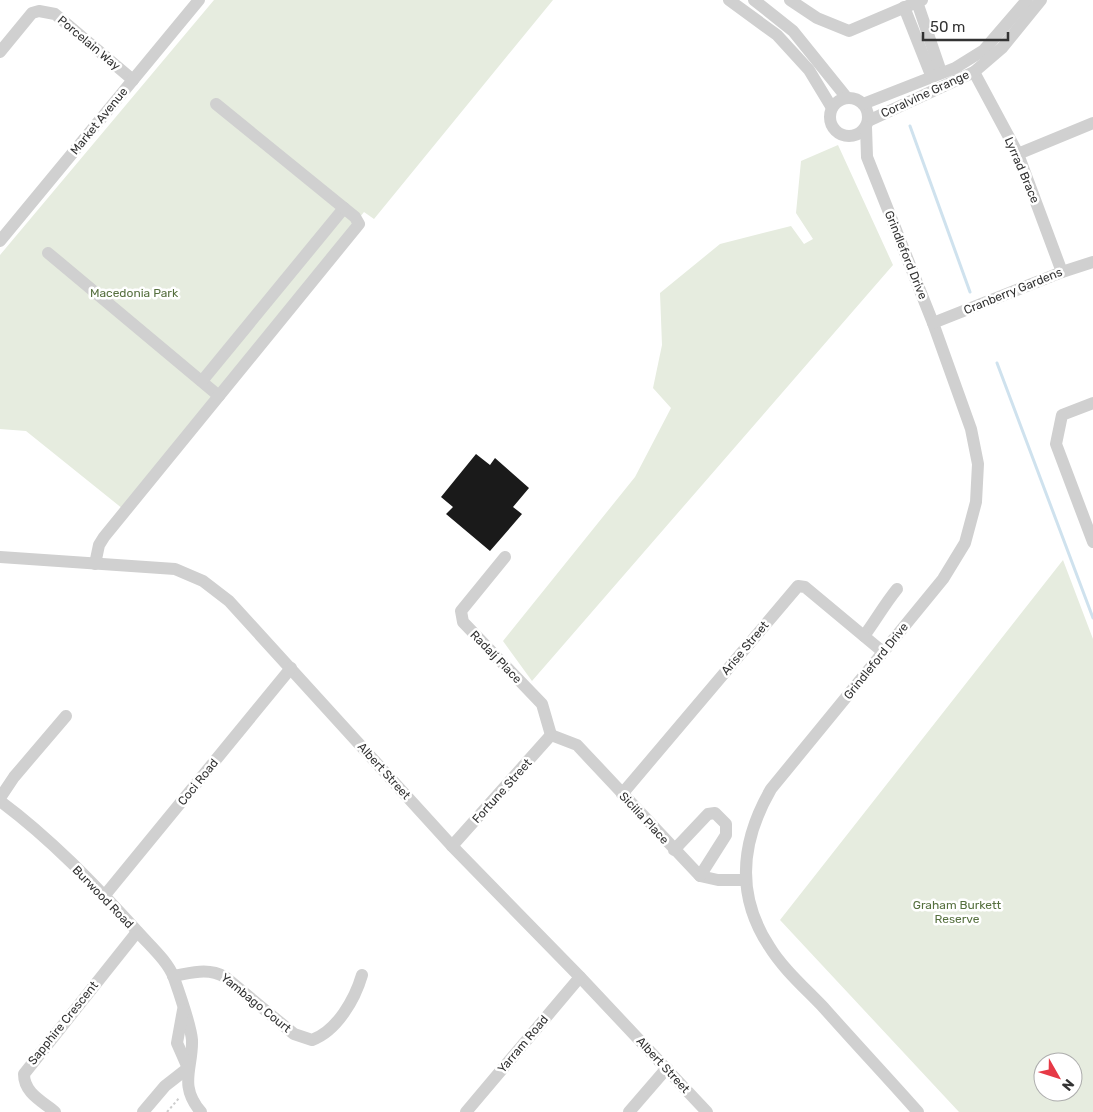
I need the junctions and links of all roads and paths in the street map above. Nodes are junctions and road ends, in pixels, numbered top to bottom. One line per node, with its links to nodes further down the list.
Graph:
1 (199, 0): 12 (street, Market Avenue)
2 (729, 0): 16 (street, Grindleford Drive)
3 (754, 0): 13 (street)
4 (790, 0): 8 (street)
5 (1027, 0): 11 (street, Coralvine Grange)
6 (1041, 0): 10 (street, Coralvine Grange)
7 (920, 1): 8 (street); 11 (street)
8 (904, 7): 11 (street)
9 (0, 52): 12 (street, Porcelain Way)
10 (974, 72): 18 (street, Coralvine Grange); 20 (street, Lyrrad Brace)
11 (936, 74): 15 (street, Coralvine Grange)
12 (133, 80): 23 (street, Market Avenue)
13 (847, 98): 15 (street); 16 (street)
14 (216, 104): 22 (street)
15 (863, 104): 18 (street, Grindleford Drive)
16 (832, 108): 19 (street, Grindleford Drive)
17 (1093, 123): 20 (street)
18 (867, 124): 19 (street); 21 (street, Grindleford Drive)
19 (847, 136): 21 (street, Grindleford Drive)
20 (1018, 154): 26 (street, Lyrrad Brace)
21 (867, 157): 27 (street, Grindleford Drive)
22 (344, 208): 28 (street); 29 (street)
23 (0, 241)
24 (48, 253): 28 (street)
25 (1093, 262): 26 (street, Cranberry Gardens)
26 (1062, 272): 27 (street, Cranberry Gardens)
27 (933, 323): 37 (street, Grindleford Drive)
28 (202, 381): 29 (street)
29 (219, 396): 34 (street)
30 (1093, 402): 31 (street)
31 (1093, 542)
32 (0, 557): 34 (street, Albert Street)
33 (504, 557): 40 (street, Radalj Place)
34 (95, 564): 38 (street, Albert Street)
35 (897, 589): 36 (street)
36 (860, 633): 37 (street, Arise Street); 41 (street, Arise Street)
37 (883, 652): 46 (street, Grindleford Drive)
38 (291, 668): 43 (street, Albert Street); 47 (street, Coci Road)
39 (66, 716): 42 (street)
40 (551, 735): 41 (street, Sicilia Place); 43 (street, Fortune Street)
41 (622, 794): 44 (street, Sicilia Place)
42 (0, 799): 47 (street, Burwood Road)
43 (452, 846): 51 (street, Albert Street)
44 (674, 850): 45 (street, Sicilia Place); 45 (street)
45 (700, 876): 46 (street)
46 (746, 880): 62 (street, Grindleford Drive)
47 (104, 895): 48 (street, Burwood Road)
48 (137, 932): 50 (street, Burwood Road); 55 (street, Sapphire Crescent)
49 (362, 975): 50 (street, Yambago Court)
50 (173, 976): 52 (street, Burwood Road)
51 (580, 977): 53 (street, Albert Street); 59 (street, Yarram Road)
52 (188, 1068): 54 (street, Burwood Road); 56 (street)
53 (667, 1068): 60 (street); 61 (street, Albert Street)
54 (190, 1090): 57 (path); 58 (street, Burwood Road)
55 (55, 1112)
56 (143, 1112)
57 (167, 1112)
58 (201, 1112)
59 (466, 1112)
60 (629, 1112)
61 (707, 1112)
62 (918, 1112)

